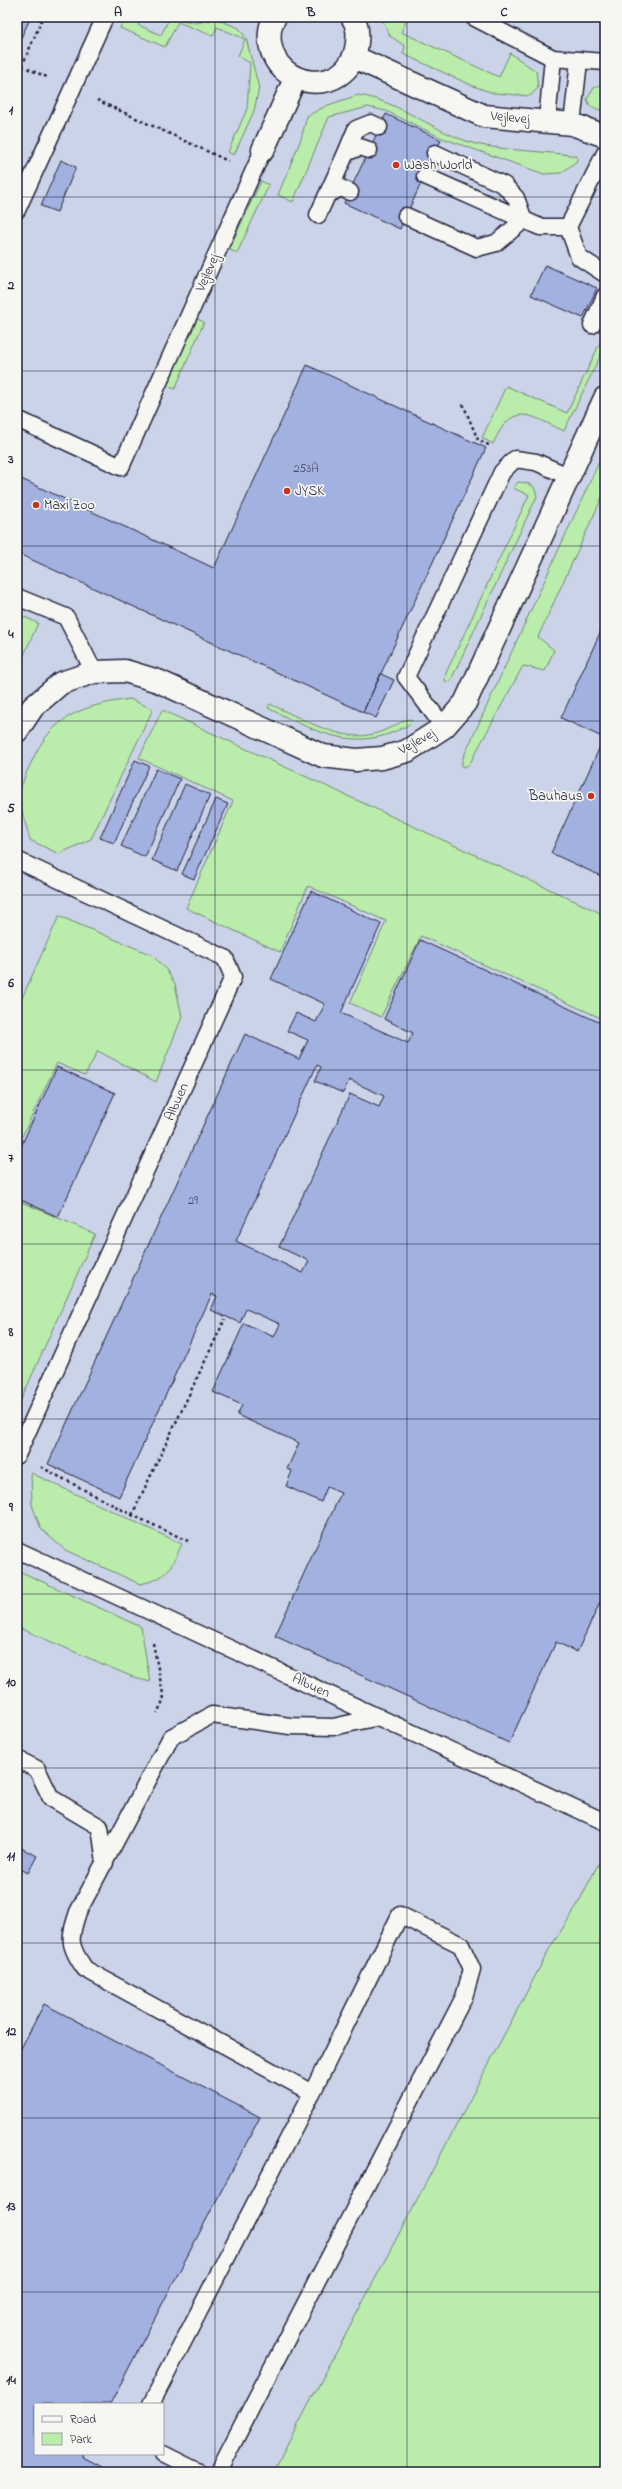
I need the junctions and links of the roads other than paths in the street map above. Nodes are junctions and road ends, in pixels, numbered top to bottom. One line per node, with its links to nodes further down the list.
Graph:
1 (105, 17): 22 (lane)
2 (352, 17): 5 (street)
3 (473, 17): 6 (lane)
4 (271, 18): 9 (street)
5 (354, 57): 9 (street); 10 (street, Vejlevej)
6 (553, 58): 7 (lane); 10 (lane)
7 (579, 61): 8 (lane); 11 (lane)
8 (605, 62)
9 (295, 79): 14 (street, Vejlevej)
10 (546, 121): 11 (street, Vejlevej)
11 (572, 124): 13 (street, Vejlevej)
12 (379, 127): 16 (lane)
13 (605, 136)
14 (263, 150): 31 (lane, Vejlevej)
15 (369, 150): 16 (lane)
16 (346, 153): 21 (lane)
17 (435, 153): 25 (lane)
18 (605, 153): 26 (lane)
19 (425, 176): 25 (lane)
20 (350, 192): 21 (lane)
21 (328, 194): 23 (lane)
22 (17, 210)
23 (318, 215)
24 (406, 216): 25 (lane)
25 (524, 220): 26 (lane)
26 (568, 227): 27 (lane)
27 (605, 274)
28 (605, 296): 29 (lane)
29 (592, 325)
30 (605, 398): 32 (street, Vejlevej)
31 (17, 418)
32 (570, 477): 35 (street, Vejlevej); 35 (lane)
33 (17, 597): 34 (lane)
34 (94, 672): 35 (street, Vejlevej); 36 (street, Vejlevej)
35 (444, 727)
36 (17, 732)
37 (17, 860): 38 (lane, Albuen)
38 (17, 1455)
39 (17, 1550): 40 (lane, Albuen)
40 (379, 1717): 42 (lane, Albuen); 43 (lane)
41 (17, 1759): 43 (lane)
42 (605, 1822)
43 (105, 1863): 44 (lane)
44 (312, 2093): 45 (lane); 48 (lane)
45 (152, 2403)
46 (164, 2454): 47 (lane)
47 (199, 2472)
48 (218, 2472)

